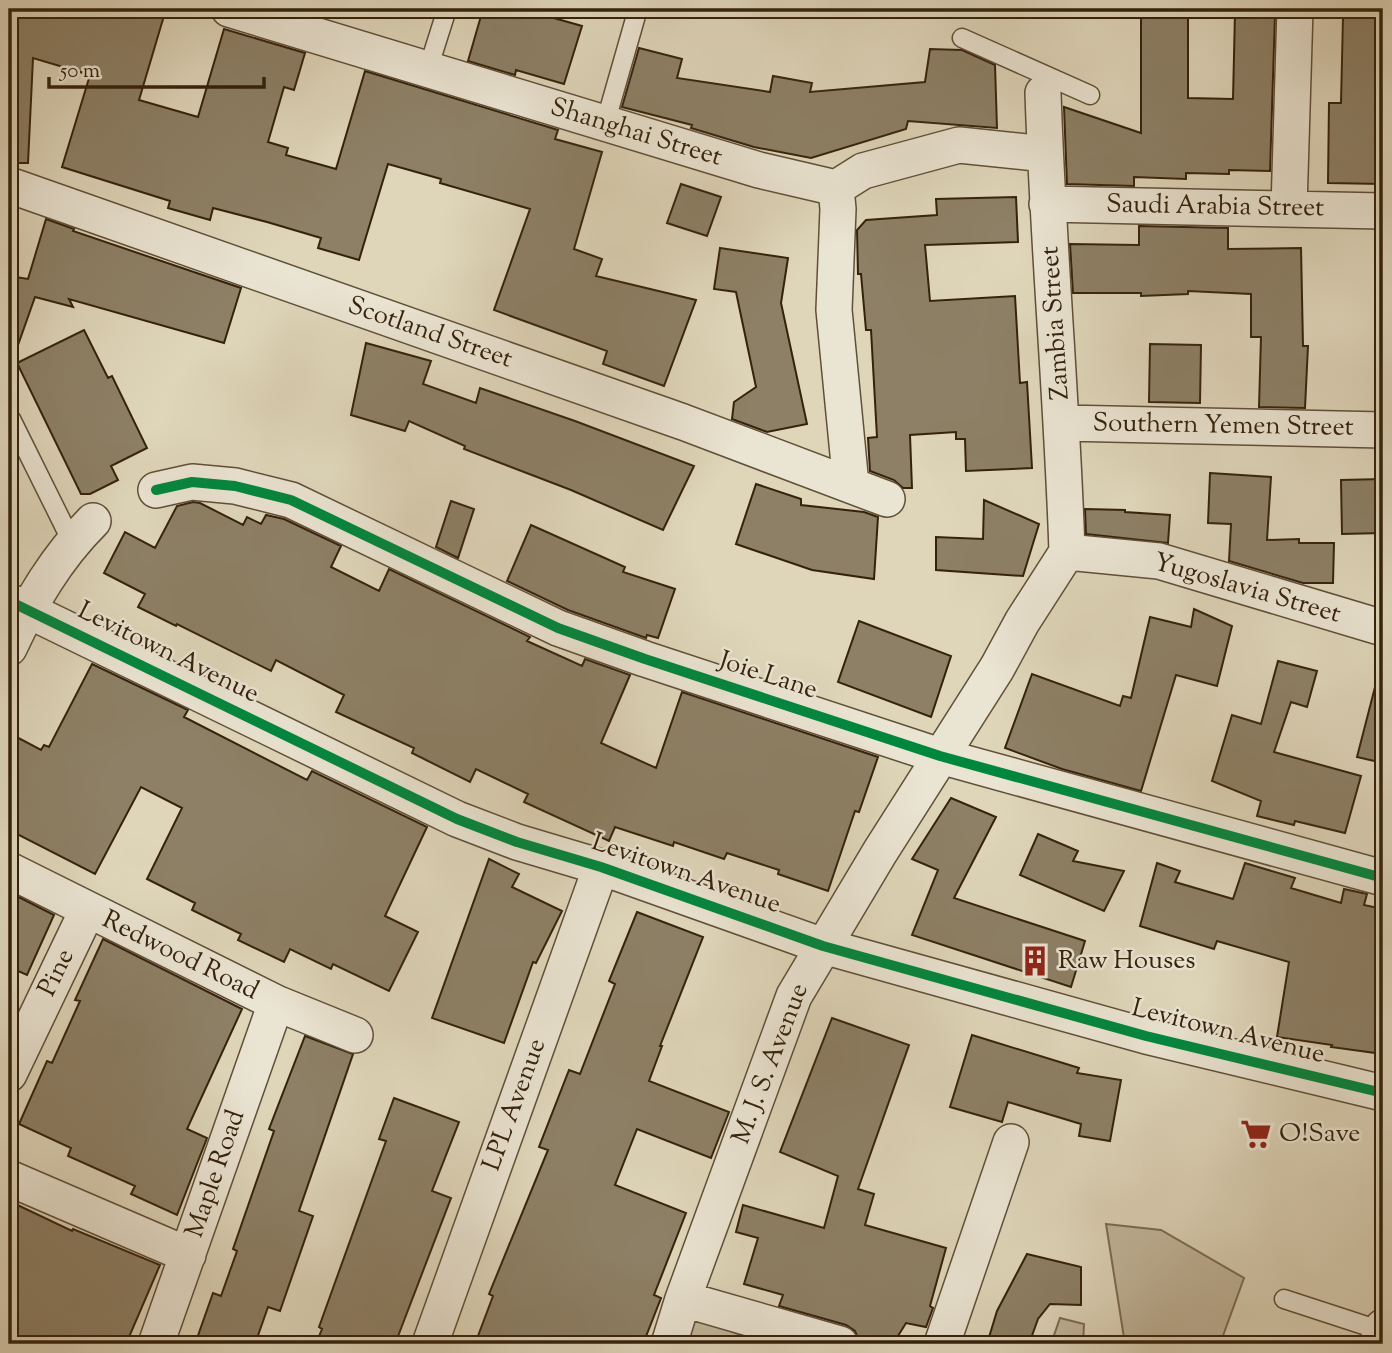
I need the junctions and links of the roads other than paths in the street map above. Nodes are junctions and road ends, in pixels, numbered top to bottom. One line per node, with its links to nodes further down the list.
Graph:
1 (229, 9): 6 (street, Shanghai Street)
2 (447, 9): 6 (lane)
3 (1295, 9): 14 (street)
4 (637, 12): 9 (lane)
5 (962, 38): 7 (lane)
6 (428, 69): 9 (street, Shanghai Street)
7 (1043, 83): 8 (lane); 10 (street, Zambia Street)
8 (1090, 95)
9 (605, 124): 12 (street, Shanghai Street)
10 (1045, 154): 12 (street); 13 (street, Zambia Street)
11 (9, 184): 19 (street, Scotland Street)
12 (836, 188): 19 (street)
13 (1047, 204): 14 (street, Saudi Arabia Street); 17 (street, Zambia Street)
14 (1289, 208): 15 (street, Saudi Arabia Street)
15 (1383, 211)
16 (11, 419): 22 (lane)
17 (1063, 423): 18 (street, Southern Yemen Street); 23 (street, Zambia Street)
18 (1383, 430)
19 (851, 485): 21 (street, Scotland Street)
20 (156, 490): 27 (street, Joie Lane)
21 (887, 499)
22 (83, 532): 24 (street)
23 (1068, 552): 25 (street, Yugoslavia Street); 27 (street, M. J. S. Avenue)
24 (18, 605): 26 (street); 28 (street, Levitown Avenue)
25 (1383, 628)
26 (9, 648)
27 (940, 756): 30 (street, Joie Lane); 32 (street, M. J. S. Avenue)
28 (601, 867): 32 (street, Levitown Avenue); 44 (street, LPL Avenue)
29 (9, 870): 31 (street, Redwood Road)
30 (1383, 878)
31 (87, 911): 33 (street, Redwood Road); 35 (street, Pine)
32 (823, 946): 36 (street, Levitown Avenue); 40 (street, M. J. S. Avenue)
33 (276, 1003): 34 (street, Redwood Road); 39 (street, Maple Road)
34 (355, 1035)
35 (9, 1074)
36 (1380, 1101)
37 (1011, 1142): 47 (street)
38 (9, 1178): 39 (street)
39 (188, 1255): 43 (street, Maple Road)
40 (683, 1298): 45 (street, M. J. S. Avenue); 46 (street)
41 (1284, 1300): 42 (lane)
42 (1381, 1334)
43 (156, 1344)
44 (430, 1344)
45 (669, 1344)
46 (840, 1344)
47 (942, 1344)

